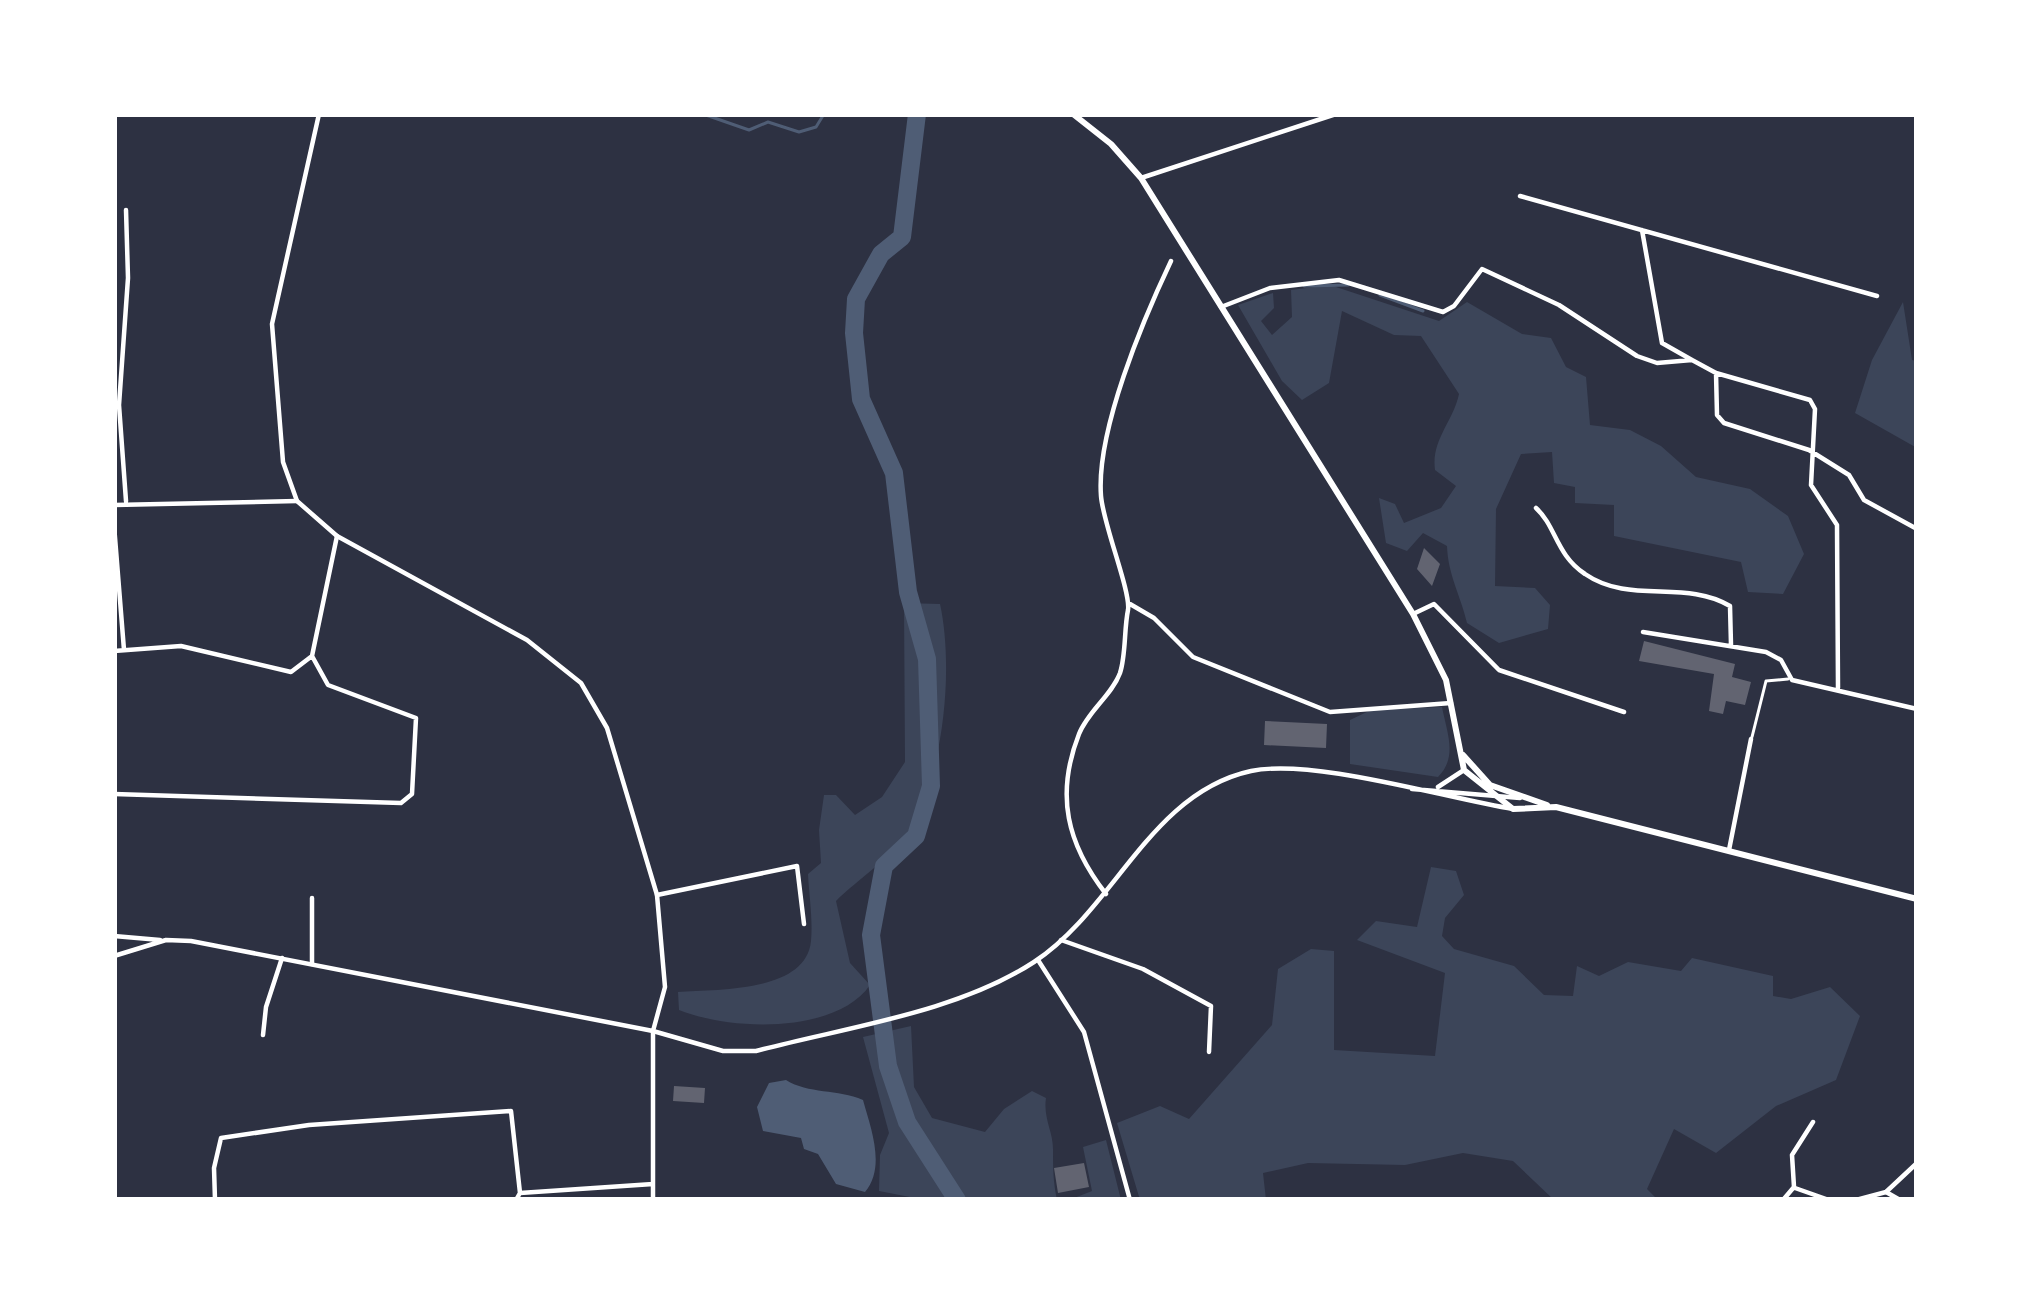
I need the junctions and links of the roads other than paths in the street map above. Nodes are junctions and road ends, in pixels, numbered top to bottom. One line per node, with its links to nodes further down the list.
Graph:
1 (1073, 114): 4 (main road)
2 (1336, 114): 4 (street)
3 (317, 115): 15 (street)
4 (1141, 178): 10 (main road)
5 (1520, 196): 7 (street)
6 (126, 210): 14 (street)
7 (1642, 230): 9 (street); 11 (street)
8 (1171, 261): 21 (street)
9 (1877, 296)
10 (1221, 307): 11 (street); 22 (main road)
11 (1692, 360): 12 (street)
12 (1716, 373): 13 (street); 13 (street)
13 (1809, 450): 19 (street); 29 (street)
14 (126, 501): 15 (street); 16 (street)
15 (297, 501): 20 (street)
16 (114, 505)
17 (1536, 508): 24 (street)
18 (114, 524): 26 (street)
19 (1917, 530)
20 (337, 536): 27 (street); 45 (street)
21 (1130, 604): 30 (street); 44 (street)
22 (1414, 614): 30 (main road); 32 (street)
23 (1643, 632): 24 (street)
24 (1731, 646): 28 (street)
25 (114, 651): 26 (street)
26 (124, 651): 27 (street)
27 (312, 656): 40 (street)
28 (1792, 680): 29 (street); 33 (street)
29 (1838, 688): 31 (street)
30 (1451, 703): 34 (main road)
31 (1917, 709)
32 (1624, 712)
33 (1751, 739): 43 (street)
34 (1462, 754): 35 (main road); 39 (main road)
35 (1463, 770): 37 (street); 39 (main road)
36 (1401, 789): 37 (street); 38 (street); 44 (street)
37 (1435, 789): 39 (street)
38 (1412, 792): 39 (street); 42 (street)
39 (1493, 792): 41 (main road); 42 (main road)
40 (114, 794)
41 (1556, 807): 42 (main road); 43 (main road)
42 (1513, 809)
43 (1730, 851): 47 (main road)
44 (1106, 894): 51 (street)
45 (657, 895): 48 (street); 56 (street)
46 (312, 898): 55 (street)
47 (1917, 899)
48 (804, 924)
49 (114, 936): 50 (street)
50 (166, 940): 52 (street); 53 (street)
51 (1061, 940): 54 (street); 58 (street)
52 (114, 956)
53 (282, 958): 55 (street); 57 (street)
54 (1038, 960): 56 (street); 68 (street)
55 (313, 964): 56 (street)
56 (653, 1031): 61 (street)
57 (263, 1035)
58 (1209, 1052)
59 (1814, 1122): 62 (street)
60 (1917, 1162): 64 (street)
61 (653, 1184): 63 (street); 67 (street)
62 (1794, 1187): 69 (street); 70 (street)
63 (520, 1192): 65 (street); 66 (street)
64 (1886, 1192): 71 (street); 72 (street)
65 (215, 1200)
66 (516, 1200)
67 (653, 1200)
68 (1130, 1200)
69 (1783, 1200)
70 (1829, 1200)
71 (1856, 1200)
72 (1900, 1200)

